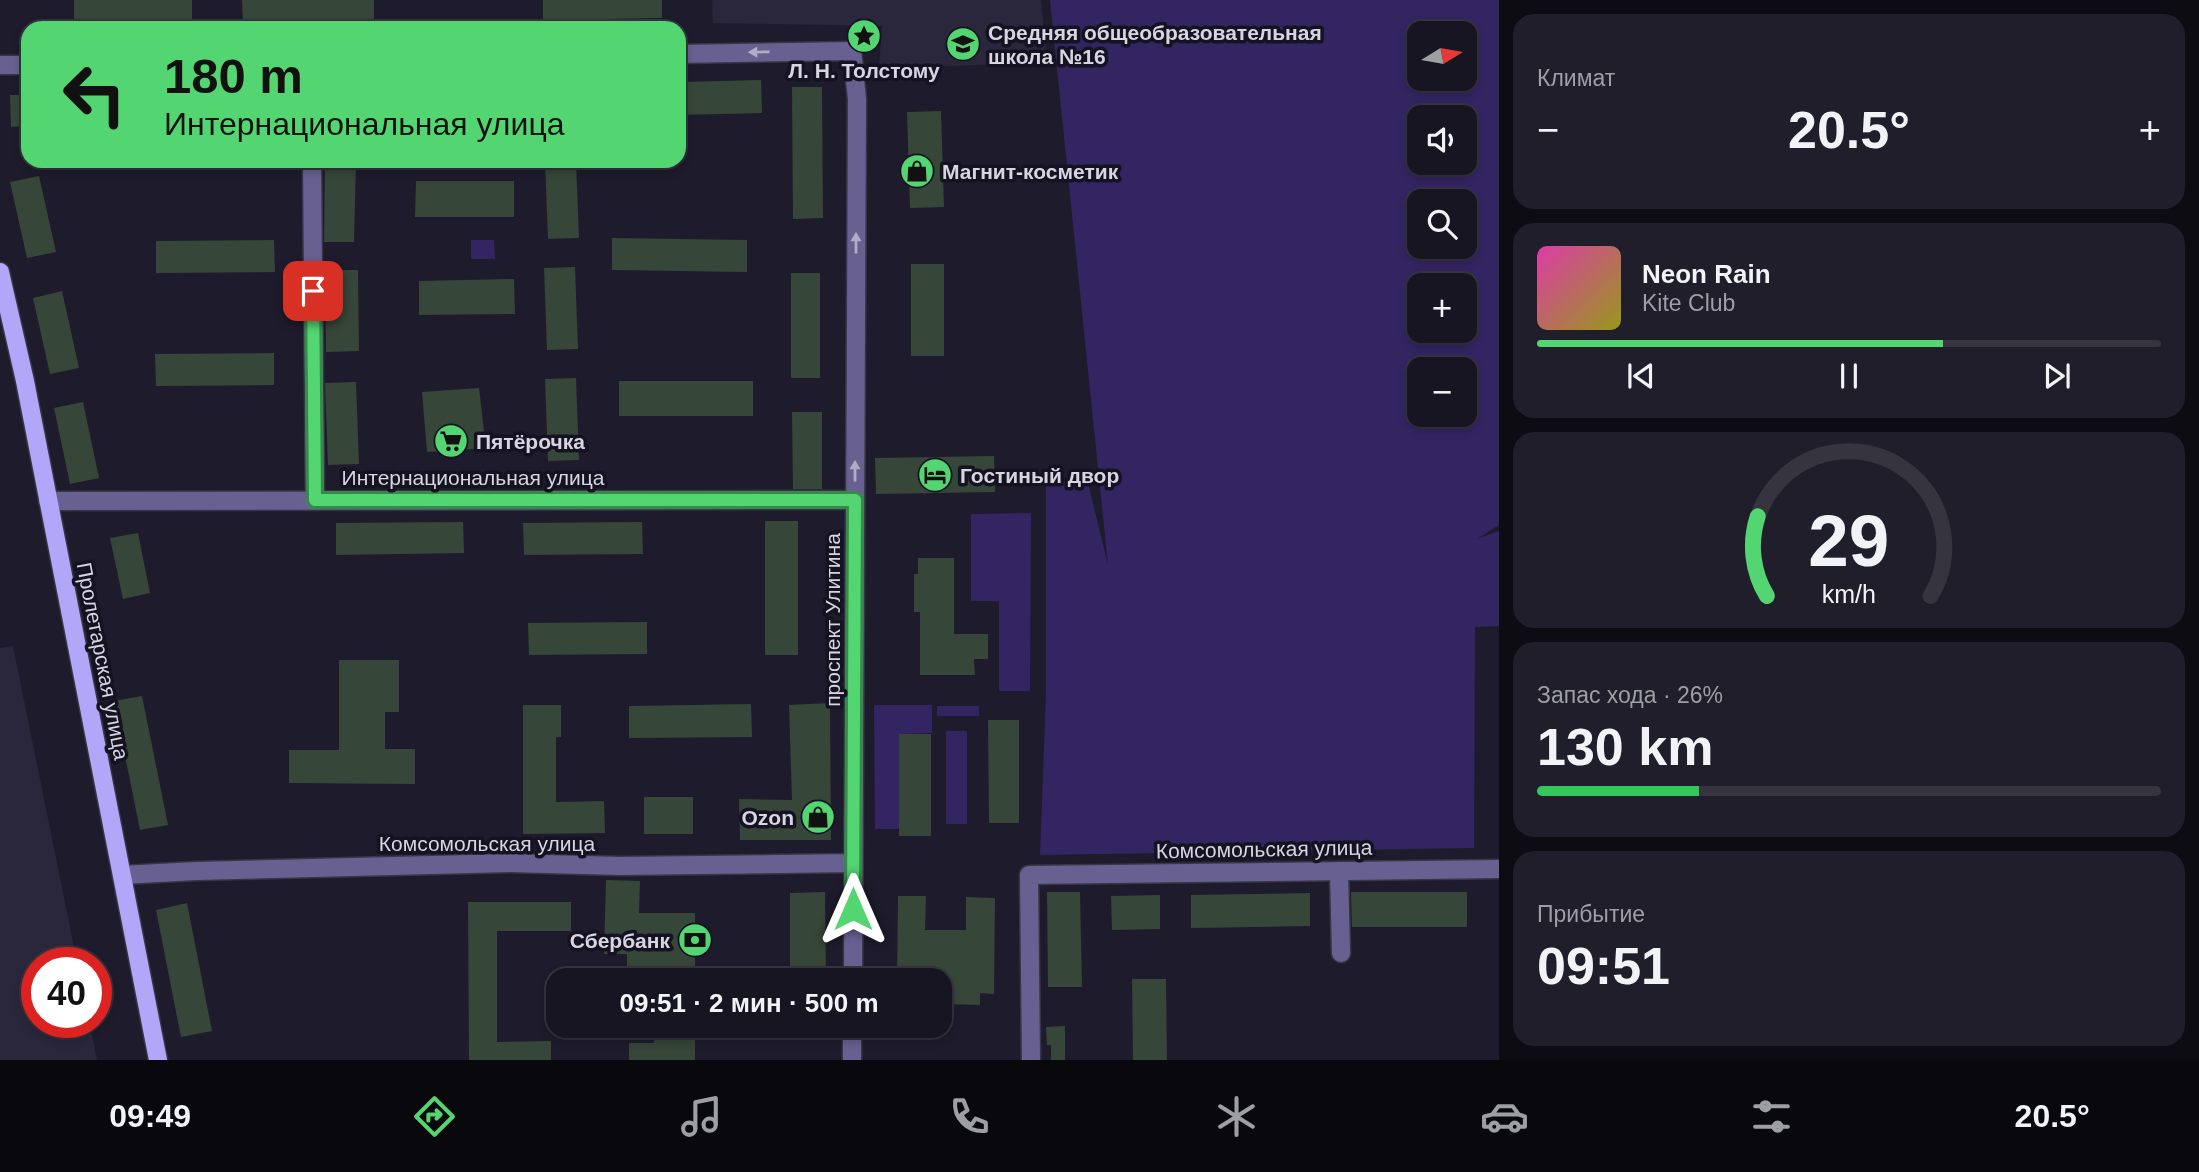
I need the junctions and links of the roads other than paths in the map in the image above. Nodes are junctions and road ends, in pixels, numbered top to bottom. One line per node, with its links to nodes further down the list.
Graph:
1 (686, 54): 7 (street, проспект Улитина, one-way to 1)
2 (0, 65): 3 (street)
3 (21, 65)
4 (312, 168): 6 (street)
5 (0, 272): 8 (main road, Пролетарская улица)
6 (315, 500): 7 (street, Интернациональная улица); 8 (street, Интернациональная улица)
7 (855, 500): 9 (street, проспект Улитина)
8 (48, 501): 12 (main road, Пролетарская улица)
9 (853, 863): 12 (street, Комсомольская улица); 14 (street, проспект Улитина)
10 (1499, 869): 11 (street, Комсомольская улица)
11 (1339, 871): 13 (street); 18 (street, Комсомольская улица)
12 (122, 875): 16 (main road, Пролетарская улица)
13 (1341, 953)
14 (852, 968)
15 (852, 1038): 17 (street)
16 (158, 1060)
17 (852, 1060)
18 (1031, 1060)

